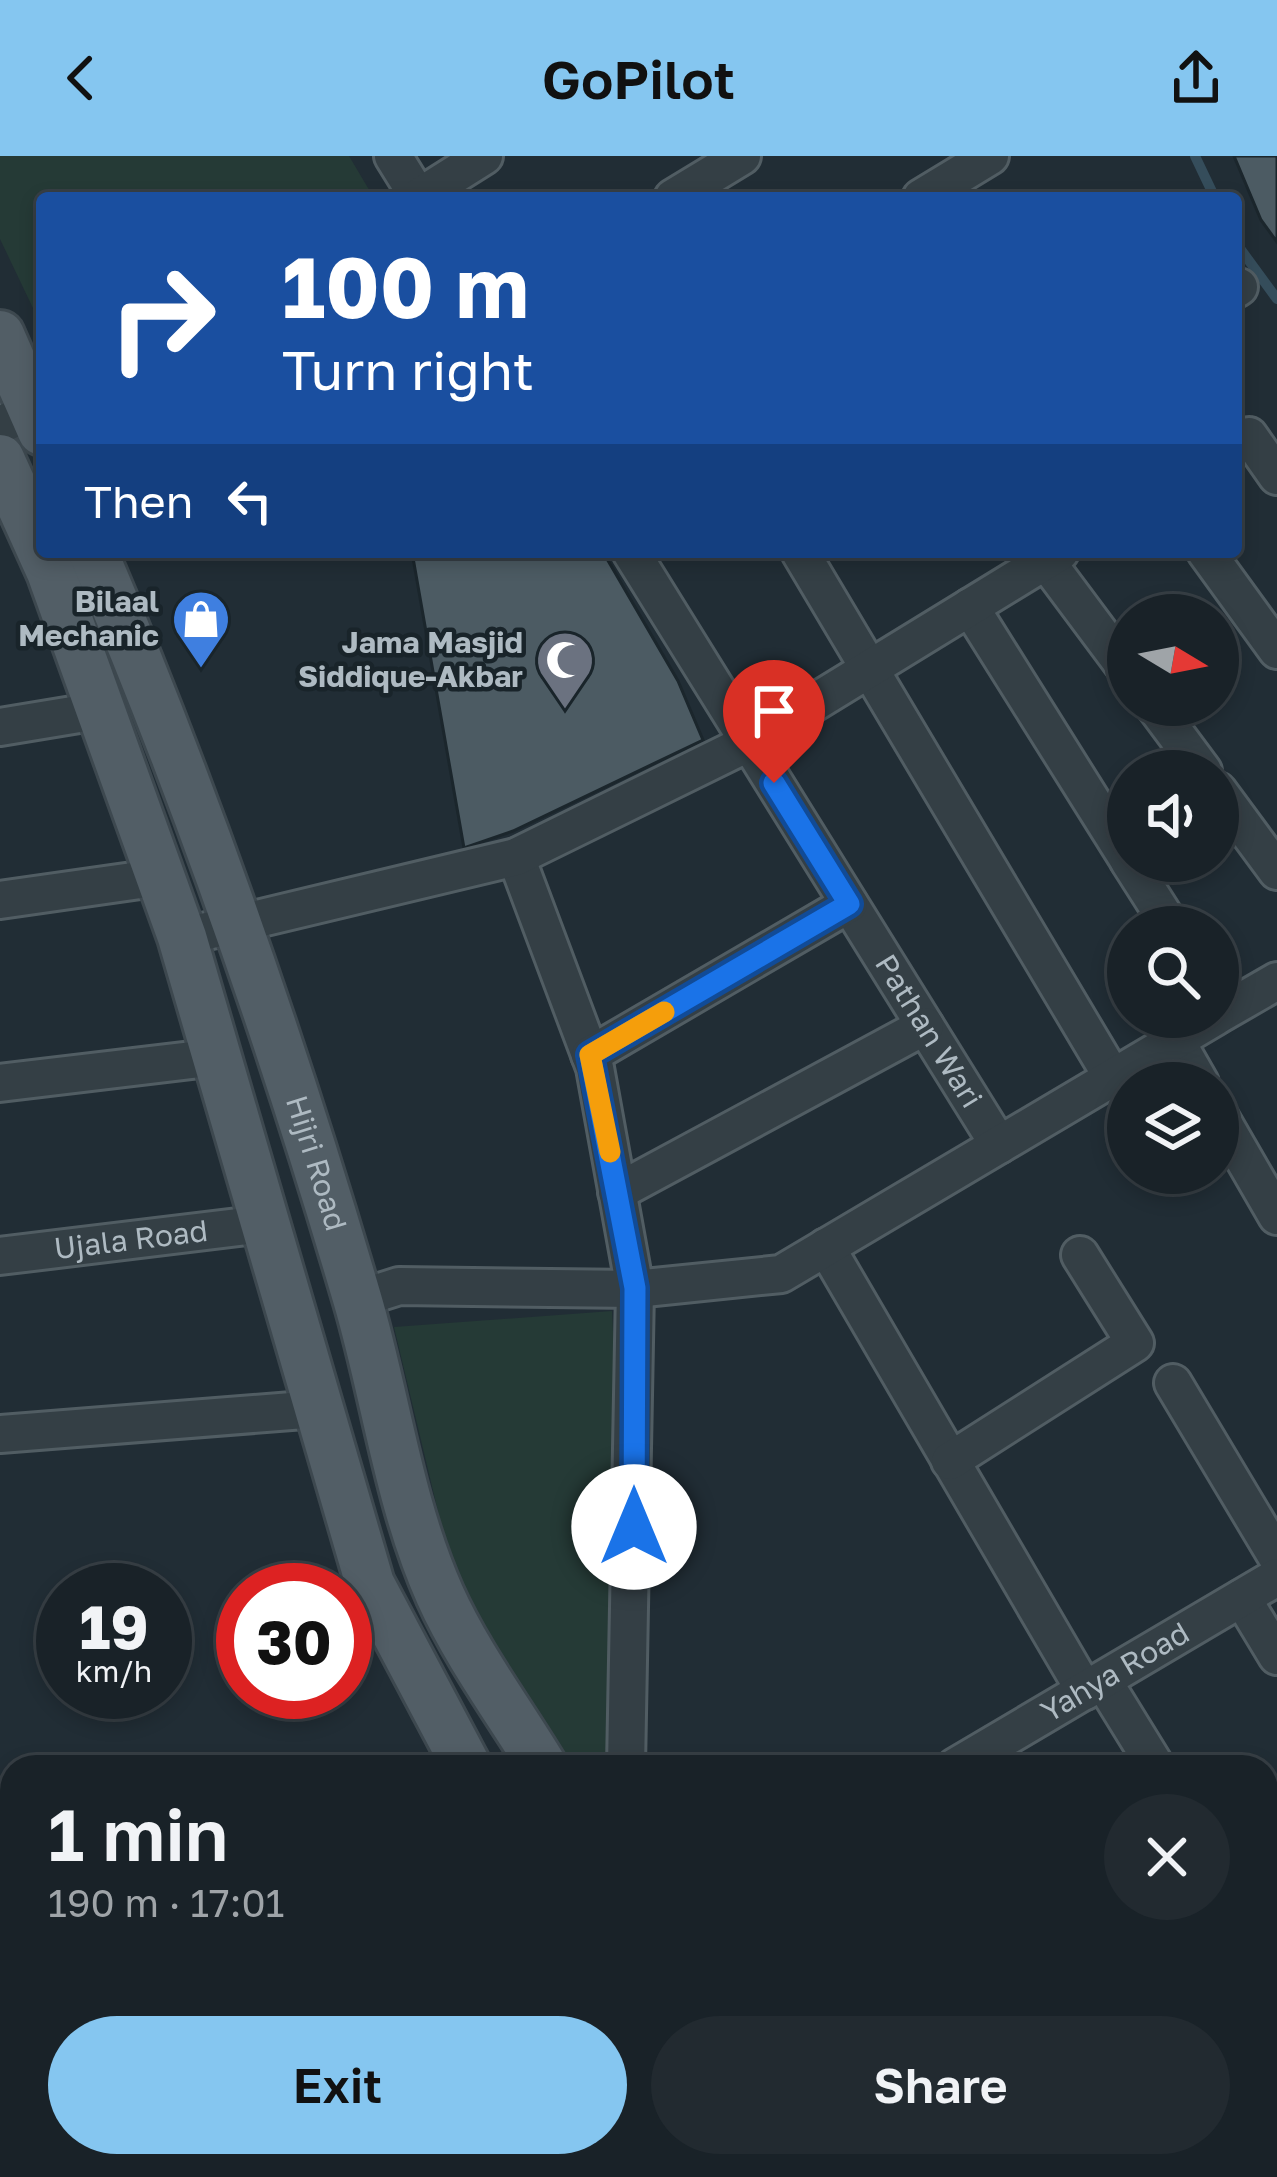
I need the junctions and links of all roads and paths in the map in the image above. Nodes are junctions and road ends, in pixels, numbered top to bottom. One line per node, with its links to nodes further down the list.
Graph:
1 (394, 156): 5 (street)
2 (484, 156): 6 (street)
3 (742, 156): 7 (street)
4 (972, 161): 8 (street)
5 (415, 192)
6 (428, 192)
7 (683, 192)
8 (929, 192)
9 (0, 335): 10 (main road)
10 (29, 418)
11 (1254, 433): 13 (street)
12 (0, 459): 14 (main road, Hijri Road)
13 (1277, 476)
14 (36, 547)
15 (41, 558): 26 (main road, Hijri Road)
16 (96, 558): 36 (main road, Hijri Road)
17 (635, 558): 28 (street, Pathan Wari)
18 (807, 558): 25 (street)
19 (1050, 558): 22 (street)
20 (1054, 558): 23 (street)
21 (1210, 558): 24 (street)
22 (970, 607): 25 (street); 30 (street)
23 (1107, 639)
24 (1277, 650)
25 (869, 669): 28 (street); 47 (street)
26 (103, 710): 27 (street); 33 (main road, Hijri Road)
27 (0, 727)
28 (750, 742): 31 (street); 35 (street, Pathan Wari)
29 (1239, 819): 32 (street)
30 (1107, 825)
31 (516, 857): 36 (street); 43 (street)
32 (1277, 871)
33 (161, 877): 34 (street); 37 (main road, Hijri Road)
34 (0, 900)
35 (849, 904): 40 (street, Pathan Wari); 43 (street)
36 (236, 924): 37 (street); 60 (main road, Hijri Road)
37 (182, 937): 44 (main road, Hijri Road)
38 (1277, 981): 39 (street)
39 (1239, 1001)
40 (925, 1026): 50 (street, Pathan Wari); 52 (street)
41 (1180, 1038): 42 (street)
42 (1176, 1041): 45 (street); 46 (street)
43 (590, 1055): 52 (street)
44 (217, 1058): 49 (street); 54 (main road, Hijri Road)
45 (1140, 1062)
46 (1188, 1062)
47 (1107, 1068)
48 (1107, 1082): 50 (street)
49 (0, 1084)
50 (999, 1145): 55 (street)
51 (1239, 1150): 53 (street)
52 (617, 1192): 59 (street)
53 (1277, 1216)
54 (264, 1224): 57 (street, Ujala Road); 58 (main road, Hijri Road)
55 (826, 1247): 59 (street); 65 (street)
56 (1080, 1255): 65 (street)
57 (0, 1256)
58 (281, 1283): 60 (main road); 61 (main road, Hijri Road)
59 (635, 1288): 60 (street); 73 (street)
60 (357, 1299): 61 (main road); 72 (main road, Hijri Road)
61 (300, 1348): 63 (main road, Hijri Road)
62 (1174, 1383): 66 (street)
63 (317, 1409): 64 (street); 71 (main road, Hijri Road)
64 (0, 1434)
65 (950, 1461): 70 (street)
66 (1277, 1557)
67 (1277, 1577): 68 (street, Yahya Road)
68 (1242, 1598): 69 (street); 70 (street, Yahya Road)
69 (1277, 1656)
70 (1094, 1686): 74 (street, Yahya Road); 75 (street)
71 (461, 1755)
72 (536, 1755)
73 (626, 1755)
74 (976, 1755)
75 (1147, 1755)

